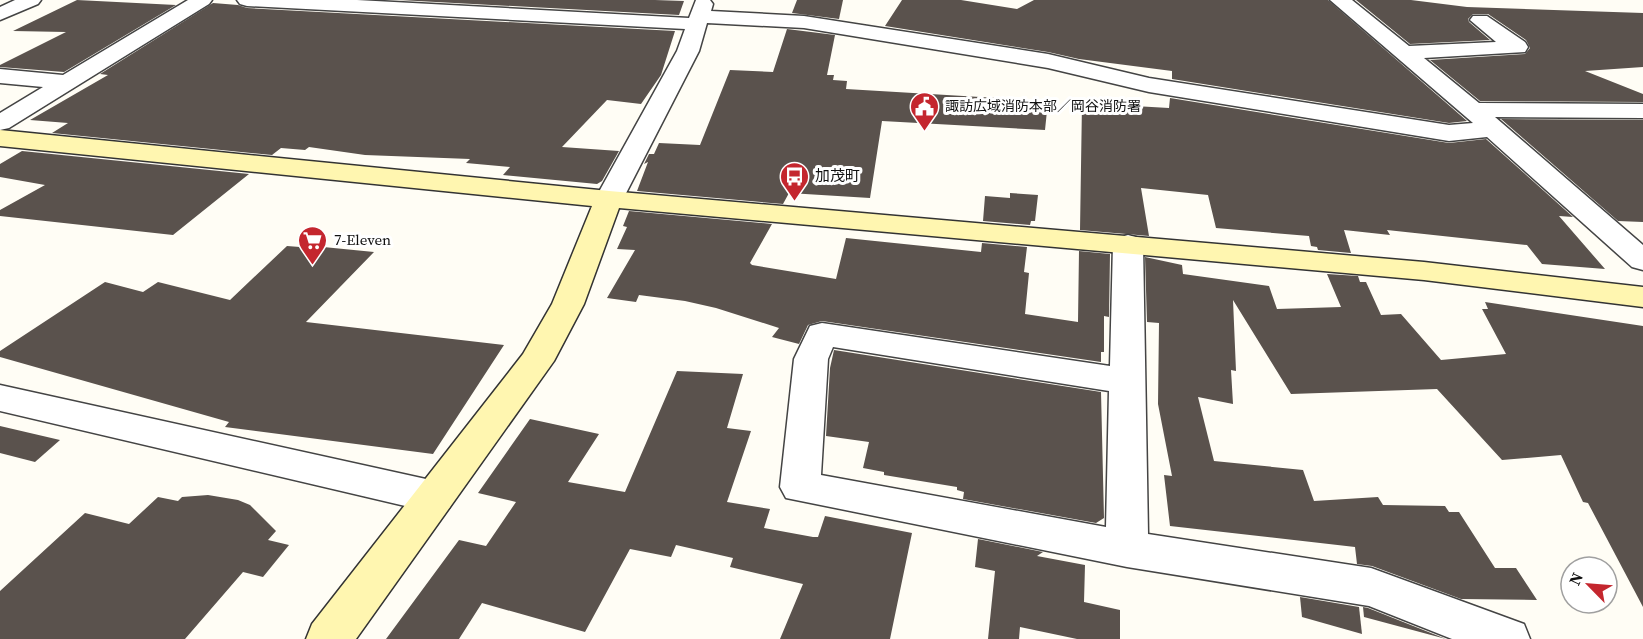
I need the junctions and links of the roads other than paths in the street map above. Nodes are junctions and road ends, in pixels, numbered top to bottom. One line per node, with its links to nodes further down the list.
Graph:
1 (31, 0): 5 (street)
2 (202, 0): 10 (street)
3 (247, 0): 6 (street)
4 (1340, 0): 8 (street)
5 (0, 14)
6 (700, 14): 14 (street); 16 (street)
7 (1480, 20): 8 (street)
8 (1405, 54): 11 (street)
9 (0, 76): 10 (street)
10 (67, 82): 13 (street)
11 (1473, 110): 12 (street); 14 (street)
12 (1643, 111)
13 (0, 123)
14 (1493, 129): 18 (street)
15 (0, 138): 16 (street)
16 (609, 199): 17 (street); 22 (street)
17 (1128, 244): 19 (street); 20 (street)
18 (1643, 261)
19 (1643, 297)
20 (1126, 381): 23 (street); 23 (street)
21 (0, 398): 22 (street)
22 (435, 497): 24 (street)
23 (1128, 549): 25 (street)
24 (329, 639)
25 (1507, 639)

